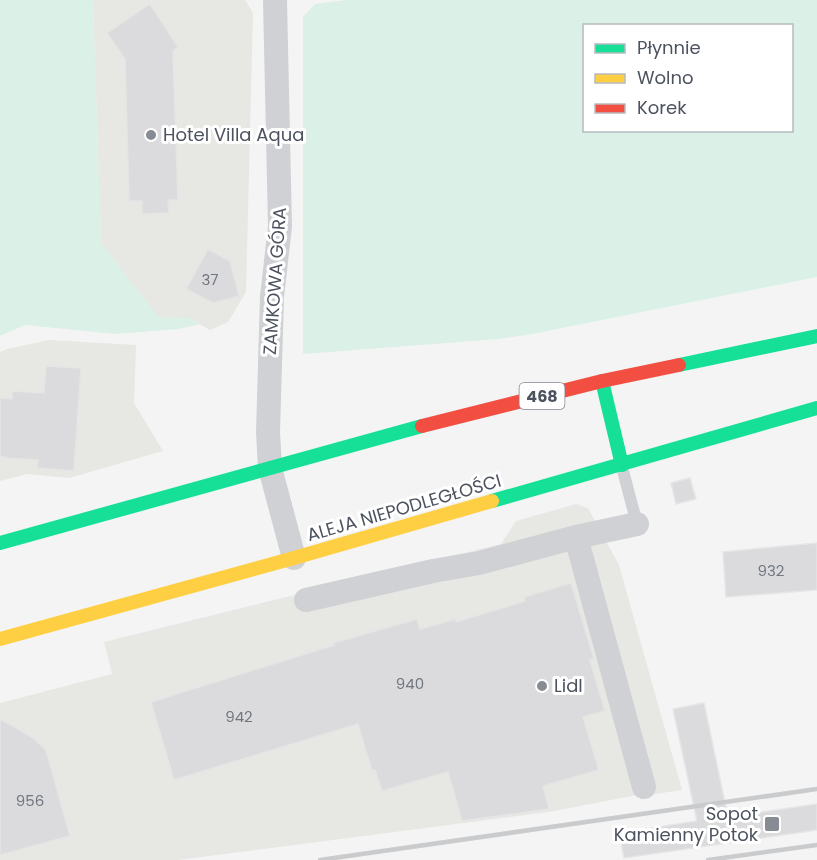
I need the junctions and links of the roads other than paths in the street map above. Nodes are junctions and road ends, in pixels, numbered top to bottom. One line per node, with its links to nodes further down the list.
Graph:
1 (275, 0): 6 (street, ZAMKOWA GÓRA)
2 (817, 336): 3 (main road, 468)
3 (602, 381): 5 (main road); 6 (main road, 468)
4 (817, 408): 5 (main road, ALEJA NIEPODLEGŁOŚCI)
5 (622, 465): 7 (lane); 10 (main road, ALEJA NIEPODLEGŁOŚCI)
6 (270, 468): 9 (main road, 468); 10 (street, ZAMKOWA GÓRA)
7 (637, 524): 8 (street)
8 (576, 537): 11 (street); 13 (street)
9 (0, 543)
10 (294, 558): 12 (main road, ALEJA NIEPODLEGŁOŚCI)
11 (306, 600)
12 (0, 639)
13 (644, 787)

